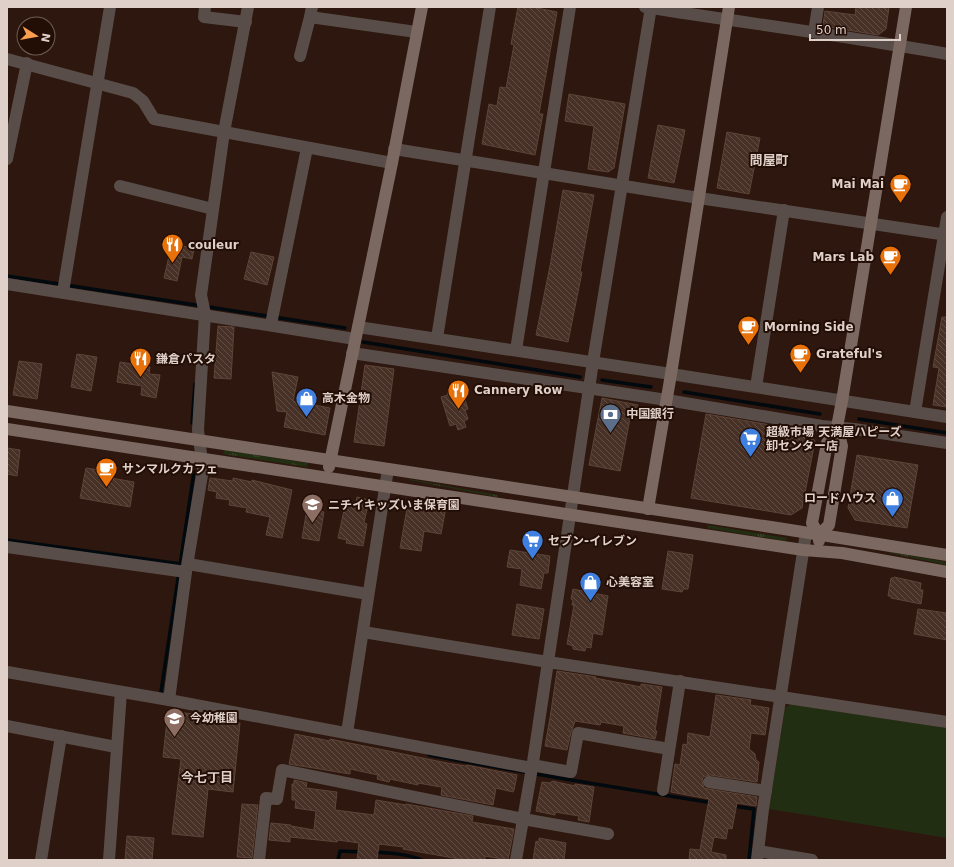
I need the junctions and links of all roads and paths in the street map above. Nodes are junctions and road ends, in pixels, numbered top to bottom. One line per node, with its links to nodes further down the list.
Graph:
1 (110, 7): 21 (street)
2 (206, 7): 13 (street)
3 (248, 7): 13 (street)
4 (422, 7): 14 (street)
5 (490, 7): 26 (street)
6 (570, 7): 28 (street)
7 (649, 7): 12 (street); 30 (street)
8 (729, 7): 12 (street)
9 (818, 7): 15 (street)
10 (906, 7): 16 (street)
11 (311, 12): 14 (street); 18 (street)
12 (727, 20): 15 (street); 31 (street)
13 (246, 22): 22 (street)
14 (416, 32): 24 (street)
15 (814, 32): 16 (street)
16 (900, 46): 17 (street); 35 (street)
17 (947, 54)
18 (300, 56)
19 (7, 58): 20 (street)
20 (27, 63): 21 (street); 25 (street)
21 (97, 82): 22 (street); 38 (street)
22 (224, 132): 23 (street); 32 (street)
23 (307, 148): 27 (street); 40 (street)
24 (394, 150): 26 (street); 27 (street)
25 (7, 160)
26 (465, 161): 28 (street); 42 (street)
27 (392, 163): 41 (street)
28 (545, 174): 30 (street); 43 (street)
29 (120, 186): 32 (street)
30 (622, 186): 31 (street); 45 (street)
31 (699, 198): 33 (street); 46 (street)
32 (213, 209): 39 (street)
33 (784, 210): 35 (street); 47 (street)
34 (947, 217): 36 (street)
35 (870, 223): 36 (street); 50 (street)
36 (946, 235): 52 (street)
37 (7, 284): 38 (street)
38 (64, 287): 39 (street)
39 (203, 311): 40 (street); 56 (street)
40 (272, 319): 41 (street)
41 (357, 333): 42 (street); 44 (street)
42 (437, 338): 43 (street)
43 (516, 350): 45 (street)
44 (352, 354): 48 (street); 59 (street)
45 (593, 362): 46 (street); 48 (street)
46 (671, 374): 47 (street); 49 (street)
47 (756, 387): 50 (street)
48 (589, 388): 49 (street); 63 (street)
49 (667, 400): 54 (street); 64 (street)
50 (842, 401): 52 (street); 54 (street)
51 (7, 411): 56 (street)
52 (916, 412): 53 (street)
53 (947, 417)
54 (837, 427): 57 (street); 67 (street); 67 (street)
55 (7, 429): 58 (street)
56 (199, 441): 58 (street); 59 (street)
57 (947, 443)
58 (201, 458): 61 (street); 72 (street)
59 (331, 460): 60 (street); 61 (street)
60 (388, 469): 62 (street); 63 (street)
61 (327, 478): 62 (street)
62 (384, 486): 65 (street); 74 (street)
63 (573, 497): 64 (street); 65 (street)
64 (648, 509): 66 (street)
65 (571, 514): 69 (street); 76 (street)
66 (806, 533): 67 (street); 69 (street)
67 (820, 535): 70 (street); 71 (street)
68 (7, 547): 72 (street)
69 (803, 550): 70 (street); 80 (street)
70 (817, 551): 73 (street)
71 (947, 555)
72 (183, 569): 74 (street); 81 (street)
73 (947, 572)
74 (368, 594): 75 (street)
75 (363, 632): 76 (street); 84 (street)
76 (548, 662): 78 (street); 88 (street)
77 (7, 672): 79 (street)
78 (680, 681): 80 (street); 87 (street)
79 (121, 692): 81 (street); 86 (street)
80 (780, 697): 82 (street); 91 (street)
81 (168, 700): 84 (street)
82 (947, 722)
83 (7, 726): 85 (street)
84 (347, 733): 88 (street)
85 (61, 736): 86 (street); 95 (street)
86 (116, 747): 96 (street)
87 (670, 749): 88 (street); 90 (street)
88 (531, 770): 92 (street)
89 (709, 782): 91 (street)
90 (663, 790)
91 (766, 791): 94 (street)
92 (523, 819): 93 (street); 97 (street); 98 (street)
93 (608, 834)
94 (758, 856): 99 (street)
95 (41, 860)
96 (108, 860)
97 (259, 860)
98 (516, 860)
99 (812, 860)

